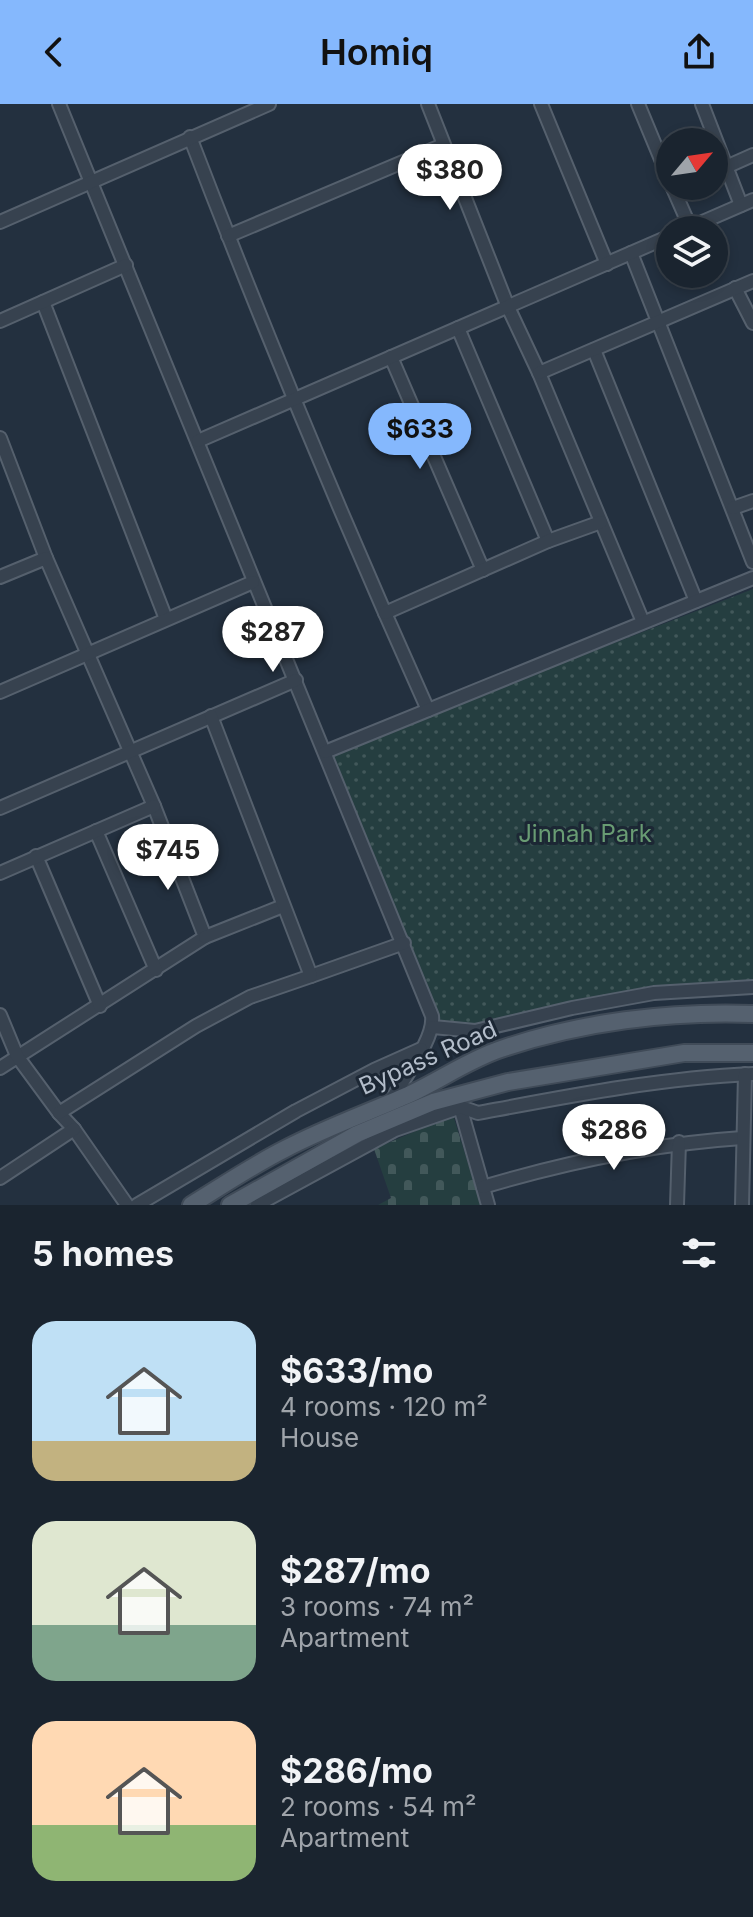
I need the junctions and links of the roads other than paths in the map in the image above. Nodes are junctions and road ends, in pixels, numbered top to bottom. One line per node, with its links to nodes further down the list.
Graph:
1 (59, 104): 14 (street)
2 (269, 104): 8 (street)
3 (428, 104): 9 (street)
4 (541, 104): 21 (street)
5 (638, 104): 10 (street)
6 (702, 104): 7 (street)
7 (711, 128)
8 (190, 137): 14 (street); 18 (street)
9 (443, 145): 18 (street); 26 (street)
10 (656, 147)
11 (753, 155): 12 (street)
12 (728, 166)
13 (728, 170): 15 (street)
14 (92, 183): 17 (street); 22 (street)
15 (747, 203): 16 (street)
16 (717, 216)
17 (0, 222)
18 (228, 236): 34 (street)
19 (656, 242): 20 (street)
20 (631, 253): 21 (street); 28 (street)
21 (607, 264): 26 (street)
22 (126, 265): 25 (street); 36 (street)
23 (753, 281): 24 (street)
24 (735, 288): 28 (street); 29 (street)
25 (43, 302): 27 (street); 49 (street)
26 (508, 307): 30 (street); 33 (street)
27 (0, 321)
28 (658, 321): 31 (street); 38 (street)
29 (753, 323)
30 (458, 328): 32 (street); 40 (street)
31 (594, 350): 33 (street); 47 (street)
32 (391, 357): 34 (street); 43 (street)
33 (539, 373): 39 (street)
34 (296, 399): 36 (street); 48 (street)
35 (0, 438): 41 (street)
36 (198, 441): 46 (street)
37 (753, 501): 38 (street)
38 (733, 508): 42 (street)
39 (601, 522): 40 (street); 50 (street)
40 (548, 541): 43 (street)
41 (46, 558): 44 (street); 51 (street)
42 (753, 562)
43 (483, 570): 48 (street)
44 (0, 577)
45 (753, 578): 47 (street)
46 (253, 582): 49 (street); 52 (street)
47 (696, 601): 50 (street)
48 (385, 613): 54 (street)
49 (166, 619): 51 (street)
50 (643, 622): 54 (street)
51 (87, 655): 53 (street); 56 (street)
52 (296, 680): 55 (street); 57 (street)
53 (0, 692)
54 (428, 710): 57 (street)
55 (211, 716): 56 (street); 63 (street)
56 (131, 751): 58 (street); 59 (street)
57 (325, 752): 65 (street)
58 (154, 806): 60 (street); 64 (street)
59 (0, 808)
60 (96, 831): 61 (street); 66 (street)
61 (36, 856): 62 (street); 69 (street)
62 (0, 873)
63 (283, 906): 64 (street); 67 (street)
64 (205, 937): 66 (street)
65 (404, 943): 67 (street); 72 (street)
66 (156, 970): 69 (street)
67 (311, 976): 81 (street)
68 (753, 987): 72 (street)
69 (100, 1006): 75 (street)
70 (753, 1014): 77 (main road, Bypass Road)
71 (0, 1015): 75 (street)
72 (433, 1027): 73 (street)
73 (424, 1047): 80 (street); 89 (street)
74 (753, 1053): 79 (main road)
75 (17, 1056): 76 (street); 81 (street)
76 (0, 1068)
77 (456, 1070): 79 (main road); 80 (main road, Bypass Road)
78 (749, 1074): 79 (street); 83 (street)
79 (460, 1099): 86 (street); 87 (main road); 91 (street)
80 (390, 1103): 90 (main road, Bypass Road)
81 (59, 1113): 82 (street)
82 (74, 1129): 85 (street); 88 (street)
83 (742, 1138): 84 (street); 94 (street)
84 (679, 1142): 86 (street); 93 (street)
85 (0, 1178)
86 (483, 1187): 92 (street)
87 (233, 1204)
88 (127, 1205)
89 (137, 1205)
90 (191, 1205)
91 (257, 1205)
92 (488, 1205)
93 (677, 1205)
94 (742, 1205)

